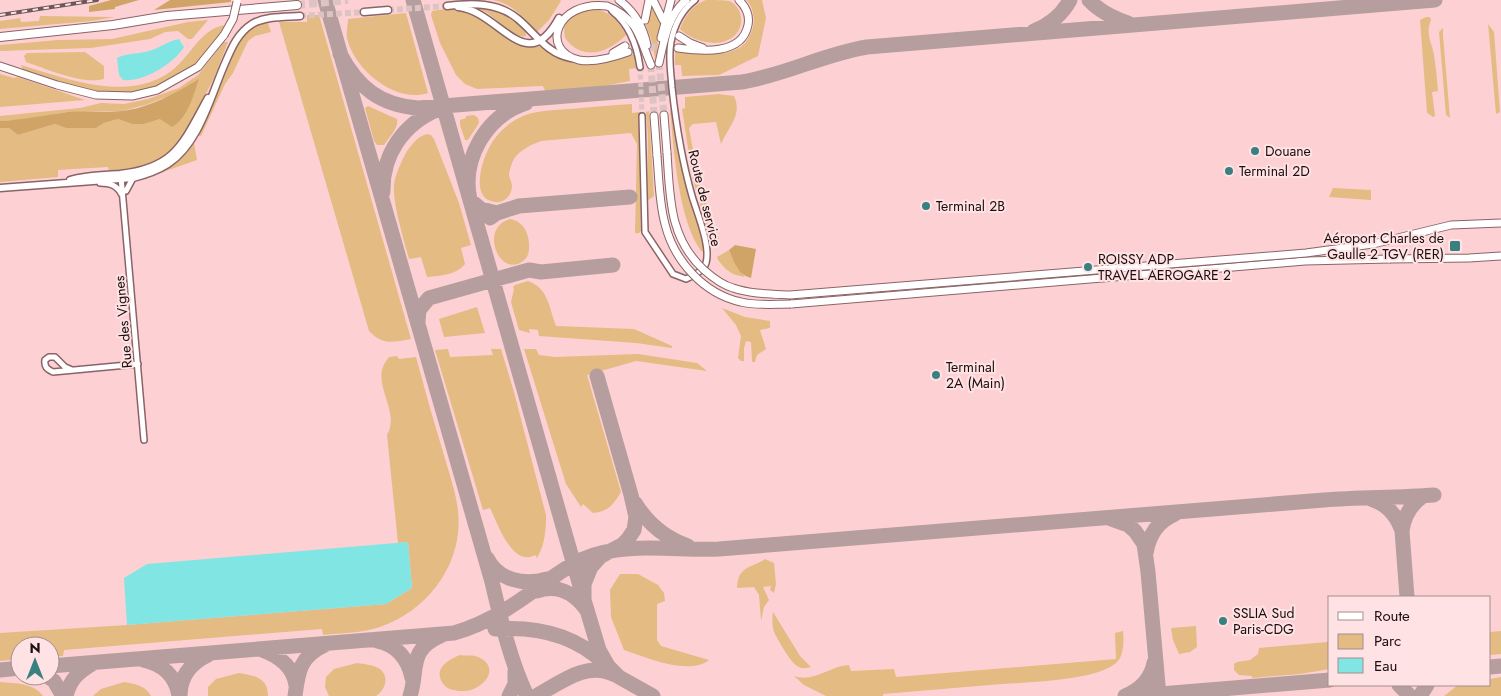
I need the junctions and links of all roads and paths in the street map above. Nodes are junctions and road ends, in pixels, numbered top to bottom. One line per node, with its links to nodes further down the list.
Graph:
1 (619, 0): 9 (main road)
2 (649, 0): 15 (main road)
3 (653, 0): 16 (main road)
4 (672, 0): 5 (main road)
5 (686, 0)
6 (695, 0): 28 (street, Route de service)
7 (739, 0): 22 (main road)
8 (238, 1): 24 (main road, bridge)
9 (600, 3): 14 (main road); 25 (street)
10 (297, 5): 18 (main road)
11 (388, 10): 12 (street)
12 (364, 12)
13 (300, 16): 26 (street)
14 (559, 18): 19 (street); 23 (main road)
15 (645, 20)
16 (663, 20)
17 (679, 36): 22 (main road)
18 (0, 37)
19 (539, 41): 19 (street); 23 (street)
20 (678, 48): 22 (main road)
21 (627, 49): 23 (main road)
22 (713, 49)
23 (580, 60)
24 (0, 66)
25 (640, 67)
26 (220, 75): 30 (street); 31 (street)
27 (664, 115): 37 (main road, bridge)
28 (642, 116)
29 (654, 116): 38 (main road, bridge)
30 (121, 177): 31 (street); 32 (street); 33 (street); 35 (street, Rue des Vignes); 36 (street, Rue des Vignes)
31 (133, 178): 35 (street, Rue des Vignes)
32 (61, 182): 33 (street); 34 (street)
33 (82, 182): 36 (street)
34 (0, 188)
35 (126, 191): 36 (street, Rue des Vignes)
36 (125, 202): 39 (street, Rue des Vignes)
37 (1501, 223)
38 (1501, 256)
39 (138, 364): 40 (street); 41 (street, Rue des Vignes)
40 (72, 370): 40 (street)
41 (144, 440)

